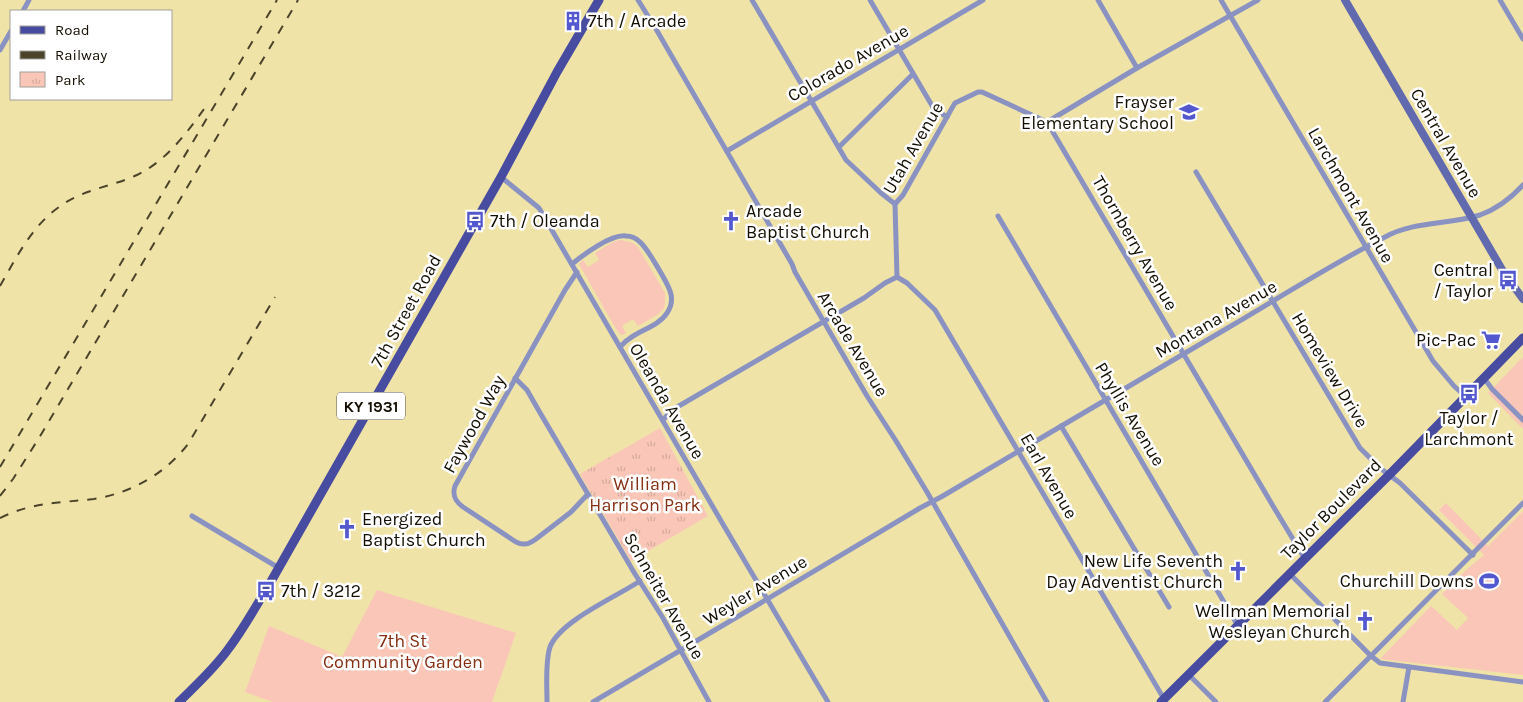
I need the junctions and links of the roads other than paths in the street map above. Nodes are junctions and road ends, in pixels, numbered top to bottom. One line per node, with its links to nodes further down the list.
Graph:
1 (599, 0): 24 (main road, 7th Street Road / KY 1931)
2 (638, 0): 22 (street, Arcade Avenue)
3 (752, 0): 18 (street)
4 (870, 0): 15 (street)
5 (1098, 0): 16 (street)
6 (1222, 0): 11 (street, Larchmont Avenue)
7 (1258, 0): 11 (street)
8 (1345, 0): 28 (street, Central Avenue)
9 (1500, 0): 13 (street)
10 (979, 1): 15 (street, Colorado Avenue)
11 (1231, 16): 16 (street); 29 (street, Larchmont Avenue)
12 (10, 33): 14 (street)
13 (1523, 39)
14 (0, 50)
15 (898, 50): 17 (street); 18 (street, Colorado Avenue)
16 (1137, 68): 20 (street)
17 (913, 74): 19 (street); 21 (street)
18 (811, 100): 21 (street); 22 (street, Colorado Avenue)
19 (946, 117): 20 (street, Utah Avenue); 26 (street, Utah Avenue)
20 (1048, 122): 38 (street, Thornberry Avenue)
21 (839, 147): 26 (street)
22 (727, 150): 35 (street, Arcade Avenue)
23 (1196, 172): 34 (street, Homeview Drive)
24 (501, 177): 30 (street, Oleanda Avenue); 54 (main road, 7th Street Road / KY 1931)
25 (1523, 185): 28 (street, Montana Avenue)
26 (895, 204): 32 (street, Utah Avenue)
27 (998, 216): 42 (street, Phyllis Avenue)
28 (1472, 217): 29 (street, Montana Avenue); 33 (street, Central Avenue)
29 (1366, 247): 34 (street, Montana Avenue); 41 (street, Larchmont Avenue)
30 (572, 264): 31 (street, Oleanda Avenue); 37 (street)
31 (577, 272): 37 (street, Oleanda Avenue); 39 (street, Faywood Way)
32 (897, 277): 35 (street); 46 (street, Earl Avenue)
33 (1523, 299)
34 (1274, 300): 38 (street, Montana Avenue); 47 (street, Homeview Drive)
35 (823, 322): 43 (street); 49 (street, Arcade Avenue)
36 (1523, 338): 40 (main road, Taylor Boulevard)
37 (620, 346): 43 (street, Oleanda Avenue)
38 (1184, 354): 42 (street, Montana Avenue); 53 (street, Thornberry Avenue)
39 (515, 378): 48 (street, Schneiter Avenue); 48 (street, Faywood Way)
40 (1484, 378): 41 (main road, Taylor Boulevard); 44 (street)
41 (1466, 397): 47 (main road, Taylor Boulevard)
42 (1106, 400): 45 (street, Montana Avenue); 59 (street, Phyllis Avenue)
43 (663, 420): 57 (street, Oleanda Avenue)
44 (1523, 420)
45 (1061, 426): 46 (street, Montana Avenue); 58 (street)
46 (1018, 452): 49 (street, Montana Avenue); 65 (street, Earl Avenue)
47 (1389, 474): 52 (street, Homeview Drive); 53 (main road, Taylor Boulevard)
48 (588, 494): 56 (street, Schneiter Avenue)
49 (932, 502): 57 (street, Weyler Avenue); 71 (street, Arcade Avenue)
50 (1523, 503): 52 (street)
51 (192, 516): 54 (street)
52 (1473, 555): 61 (street)
53 (1305, 559): 55 (main road, Taylor Boulevard)
54 (279, 568): 66 (main road, 7th Street Road / KY 1931)
55 (1290, 574): 59 (main road, Taylor Boulevard); 61 (street)
56 (640, 581): 60 (street, Schneiter Avenue); 67 (street)
57 (768, 599): 60 (street, Weyler Avenue); 70 (street, Oleanda Avenue)
58 (1169, 607)
59 (1238, 626): 63 (main road, Taylor Boulevard)
60 (680, 651): 68 (street, Weyler Avenue); 69 (street, Schneiter Avenue)
61 (1370, 655): 62 (street); 73 (street)
62 (1409, 667): 64 (street); 74 (street)
63 (1189, 676): 65 (main road, Taylor Boulevard); 72 (street)
64 (1523, 682)
65 (1163, 701)
66 (179, 702)
67 (547, 702)
68 (593, 702)
69 (709, 702)
70 (828, 702)
71 (1047, 702)
72 (1216, 702)
73 (1325, 702)
74 (1403, 702)

